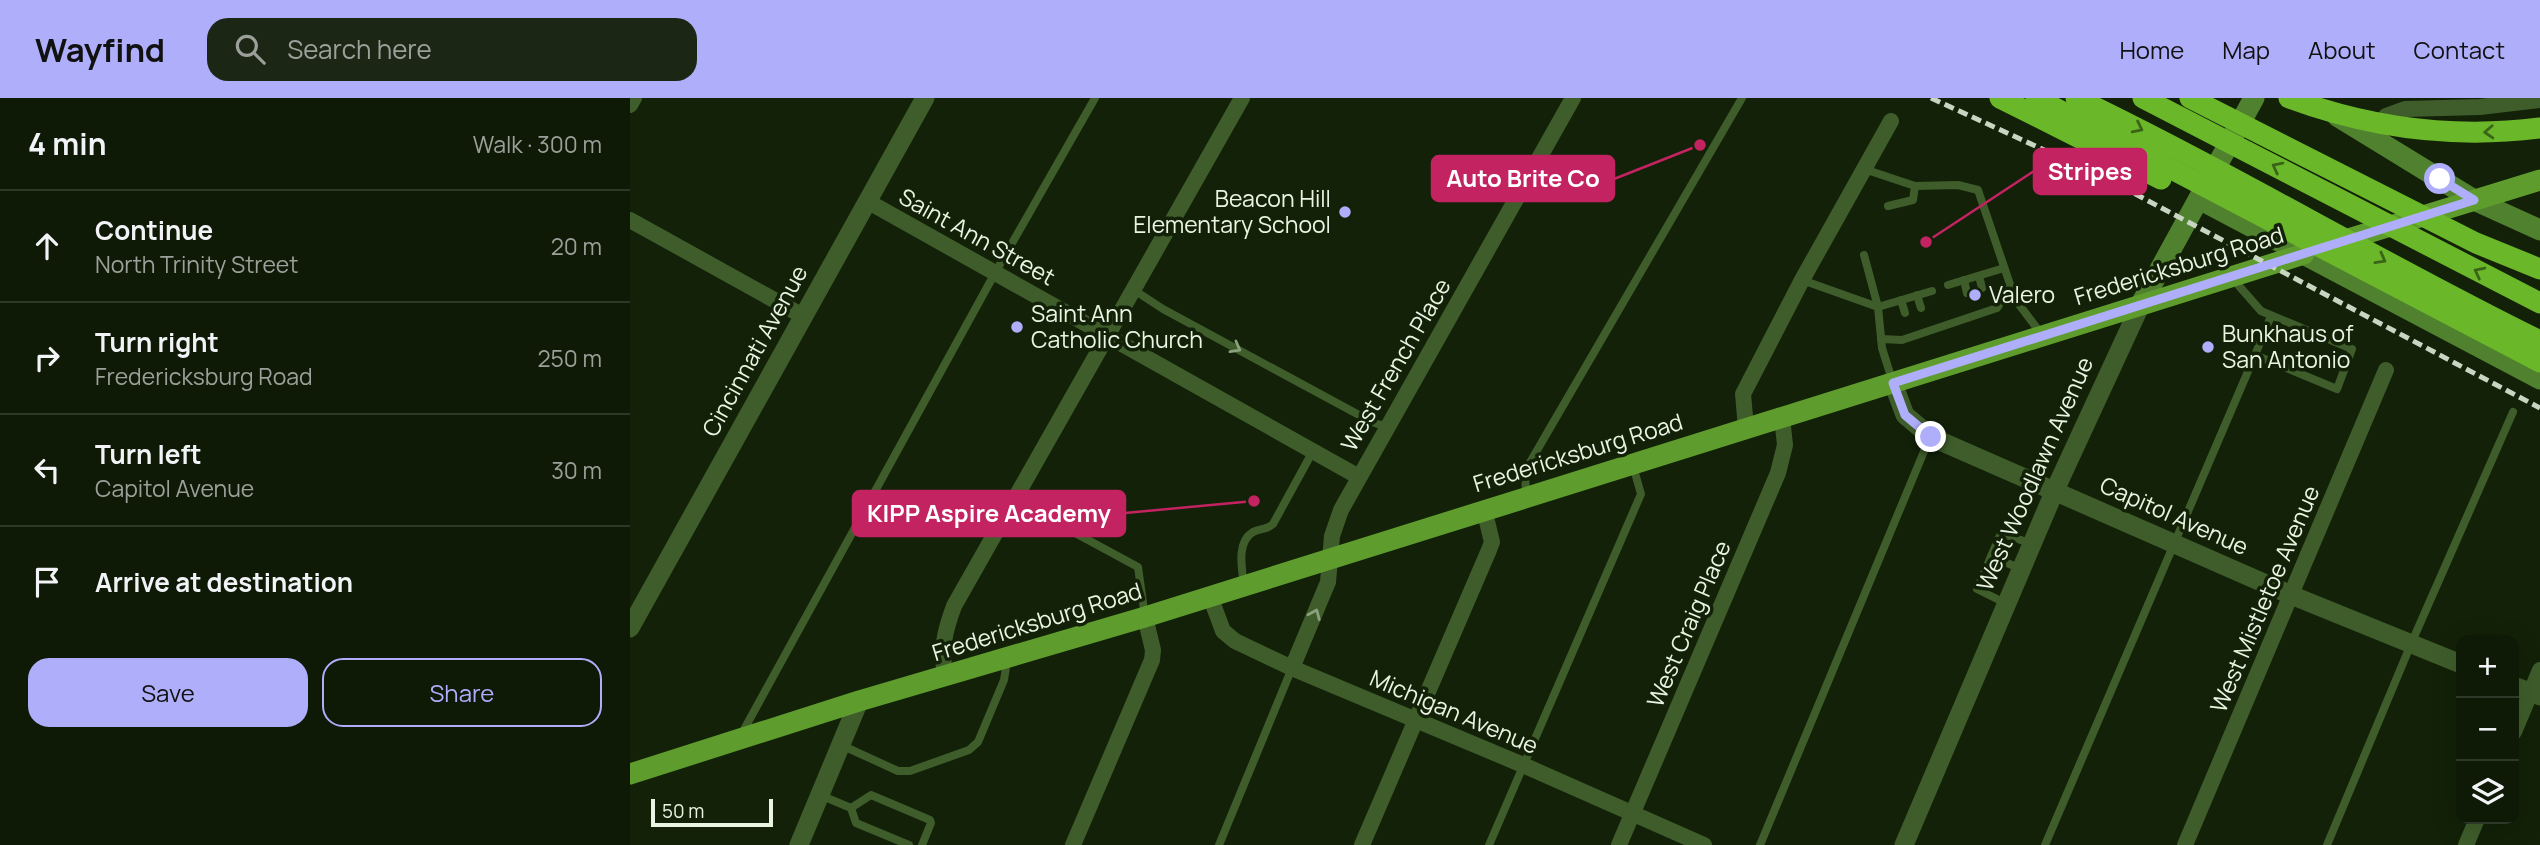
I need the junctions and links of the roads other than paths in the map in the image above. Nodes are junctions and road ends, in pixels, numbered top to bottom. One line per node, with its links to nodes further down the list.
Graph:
1 (634, 98): 17 (street)
2 (925, 98): 26 (street, Cincinnati Avenue)
3 (1095, 98): 34 (lane)
4 (1242, 98): 42 (street)
5 (1573, 98): 65 (street, West French Place)
6 (1742, 98): 72 (lane)
7 (2000, 98): 24 (highway)
8 (2036, 98): 59 (highway)
9 (2076, 98): 57 (highway, one-way to 57)
10 (2143, 98): 47 (highway, one-way to 10)
11 (2190, 98): 33 (highway)
12 (2254, 98): 24 (main road, West Woodlawn Avenue)
13 (2289, 98): 19 (highway, one-way to 13)
14 (2309, 98): 20 (main road)
15 (2540, 100): 16 (street)
16 (2409, 104): 20 (street)
17 (630, 105)
18 (1891, 121): 21 (street)
19 (2540, 128)
20 (2372, 137): 25 (main road)
21 (1864, 169): 23 (lane); 37 (street)
22 (2540, 180): 25 (main road, Fredericksburg Road)
23 (1915, 186): 27 (lane); 32 (lane)
24 (2202, 193): 30 (main road); 48 (main road, West Woodlawn Avenue)
25 (2474, 200): 29 (main road); 30 (main road, Fredericksburg Road)
26 (867, 201): 34 (street, Saint Ann Street); 52 (street, Cincinnati Avenue)
27 (1888, 206)
28 (630, 220): 52 (street)
29 (2540, 230)
30 (2312, 251): 36 (main road, Fredericksburg Road); 61 (main road)
31 (1864, 255): 49 (lane)
32 (2004, 268): 35 (lane); 40 (lane)
33 (2540, 269)
34 (995, 272): 54 (street, Saint Ann Street); 96 (lane)
35 (1979, 276): 38 (lane); 41 (lane)
36 (2230, 276): 48 (main road, Fredericksburg Road); 53 (lane)
37 (1802, 280): 49 (lane); 66 (street)
38 (1964, 280): 39 (lane); 44 (lane)
39 (1948, 285)
40 (2011, 286): 55 (lane); 56 (lane)
41 (1982, 288)
42 (1134, 290): 54 (street); 65 (lane, one-way to 65)
43 (1932, 291): 45 (lane)
44 (1967, 293)
45 (1917, 295): 46 (lane); 50 (lane)
46 (1901, 300): 49 (lane); 51 (lane)
47 (2540, 303)
48 (2141, 304): 55 (main road, Fredericksburg Road); 71 (street, West Woodlawn Avenue)
49 (1878, 307): 56 (lane)
50 (1921, 307)
51 (1905, 313)
52 (803, 316): 85 (street, Cincinnati Avenue)
53 (2271, 316): 58 (lane); 58 (lane)
54 (1108, 335): 68 (street, Saint Ann Street); 73 (street)
55 (2043, 336): 62 (main road, Fredericksburg Road)
56 (1881, 339): 62 (lane)
57 (2540, 341)
58 (2255, 355): 76 (lane)
59 (2540, 362)
60 (2386, 370): 81 (street, West Mistletoe Avenue)
61 (2540, 379)
62 (1893, 383): 64 (main road, Fredericksburg Road); 67 (street, Capitol Avenue)
63 (2513, 412): 86 (lane)
64 (1782, 417): 66 (main road, Fredericksburg Road); 102 (street, West Craig Place)
65 (1387, 427): 70 (street, West French Place)
66 (1746, 428): 69 (main road, Fredericksburg Road)
67 (1931, 437): 71 (street, Capitol Avenue); 113 (lane)
68 (1313, 451): 70 (street, Saint Ann Street); 80 (lane)
69 (1632, 463): 72 (main road, Fredericksburg Road); 98 (lane)
70 (1359, 477): 78 (street, West French Place)
71 (2055, 490): 75 (street, West Woodlawn Avenue); 76 (street, Capitol Avenue)
72 (1526, 496): 74 (main road, Fredericksburg Road)
73 (1014, 500): 84 (lane); 91 (street)
74 (1484, 509): 78 (main road, Fredericksburg Road); 95 (street)
75 (2032, 544): 77 (lane); 79 (street, West Woodlawn Avenue)
76 (2174, 544): 81 (street, Capitol Avenue); 115 (lane)
77 (1991, 556): 79 (lane); 83 (lane)
78 (1330, 559): 80 (main road, Fredericksburg Road); 89 (street, West French Place, one-way to 78)
79 (2021, 569): 83 (street, West Woodlawn Avenue)
80 (1244, 585): 82 (main road, Fredericksburg Road)
81 (2291, 595): 86 (street, Capitol Avenue); 116 (street, West Mistletoe Avenue)
82 (1210, 596): 84 (main road, Fredericksburg Road); 89 (street, Michigan Avenue)
83 (2007, 604): 114 (street, West Woodlawn Avenue)
84 (1145, 617): 87 (main road, Fredericksburg Road); 107 (street)
85 (630, 628)
86 (2411, 644): 88 (street, Capitol Avenue); 117 (lane)
87 (1007, 658): 91 (main road, Fredericksburg Road); 97 (lane)
88 (2456, 662)
89 (1292, 668): 95 (street, Michigan Avenue); 108 (lane)
90 (2540, 670): 92 (street)
91 (945, 677): 93 (main road, Fredericksburg Road)
92 (2528, 691): 94 (street)
93 (859, 701): 96 (main road, Fredericksburg Road); 97 (street)
94 (2519, 717)
95 (1415, 719): 98 (street, Michigan Avenue); 109 (street)
96 (737, 742): 99 (main road, Fredericksburg Road)
97 (841, 745): 100 (street)
98 (1523, 765): 102 (street, Michigan Avenue); 110 (lane)
99 (630, 774)
100 (820, 795): 101 (lane); 104 (street)
101 (851, 808): 105 (lane); 106 (lane)
102 (1632, 813): 111 (street, West Craig Place); 112 (street, Michigan Avenue)
103 (2475, 824): 118 (street)
104 (799, 845)
105 (909, 845)
106 (922, 845)
107 (1073, 845)
108 (1219, 845)
109 (1362, 845)
110 (1489, 845)
111 (1619, 845)
112 (1704, 845)
113 (1760, 845)
114 (1904, 845)
115 (2045, 845)
116 (2185, 845)
117 (2327, 845)
118 (2466, 845)

